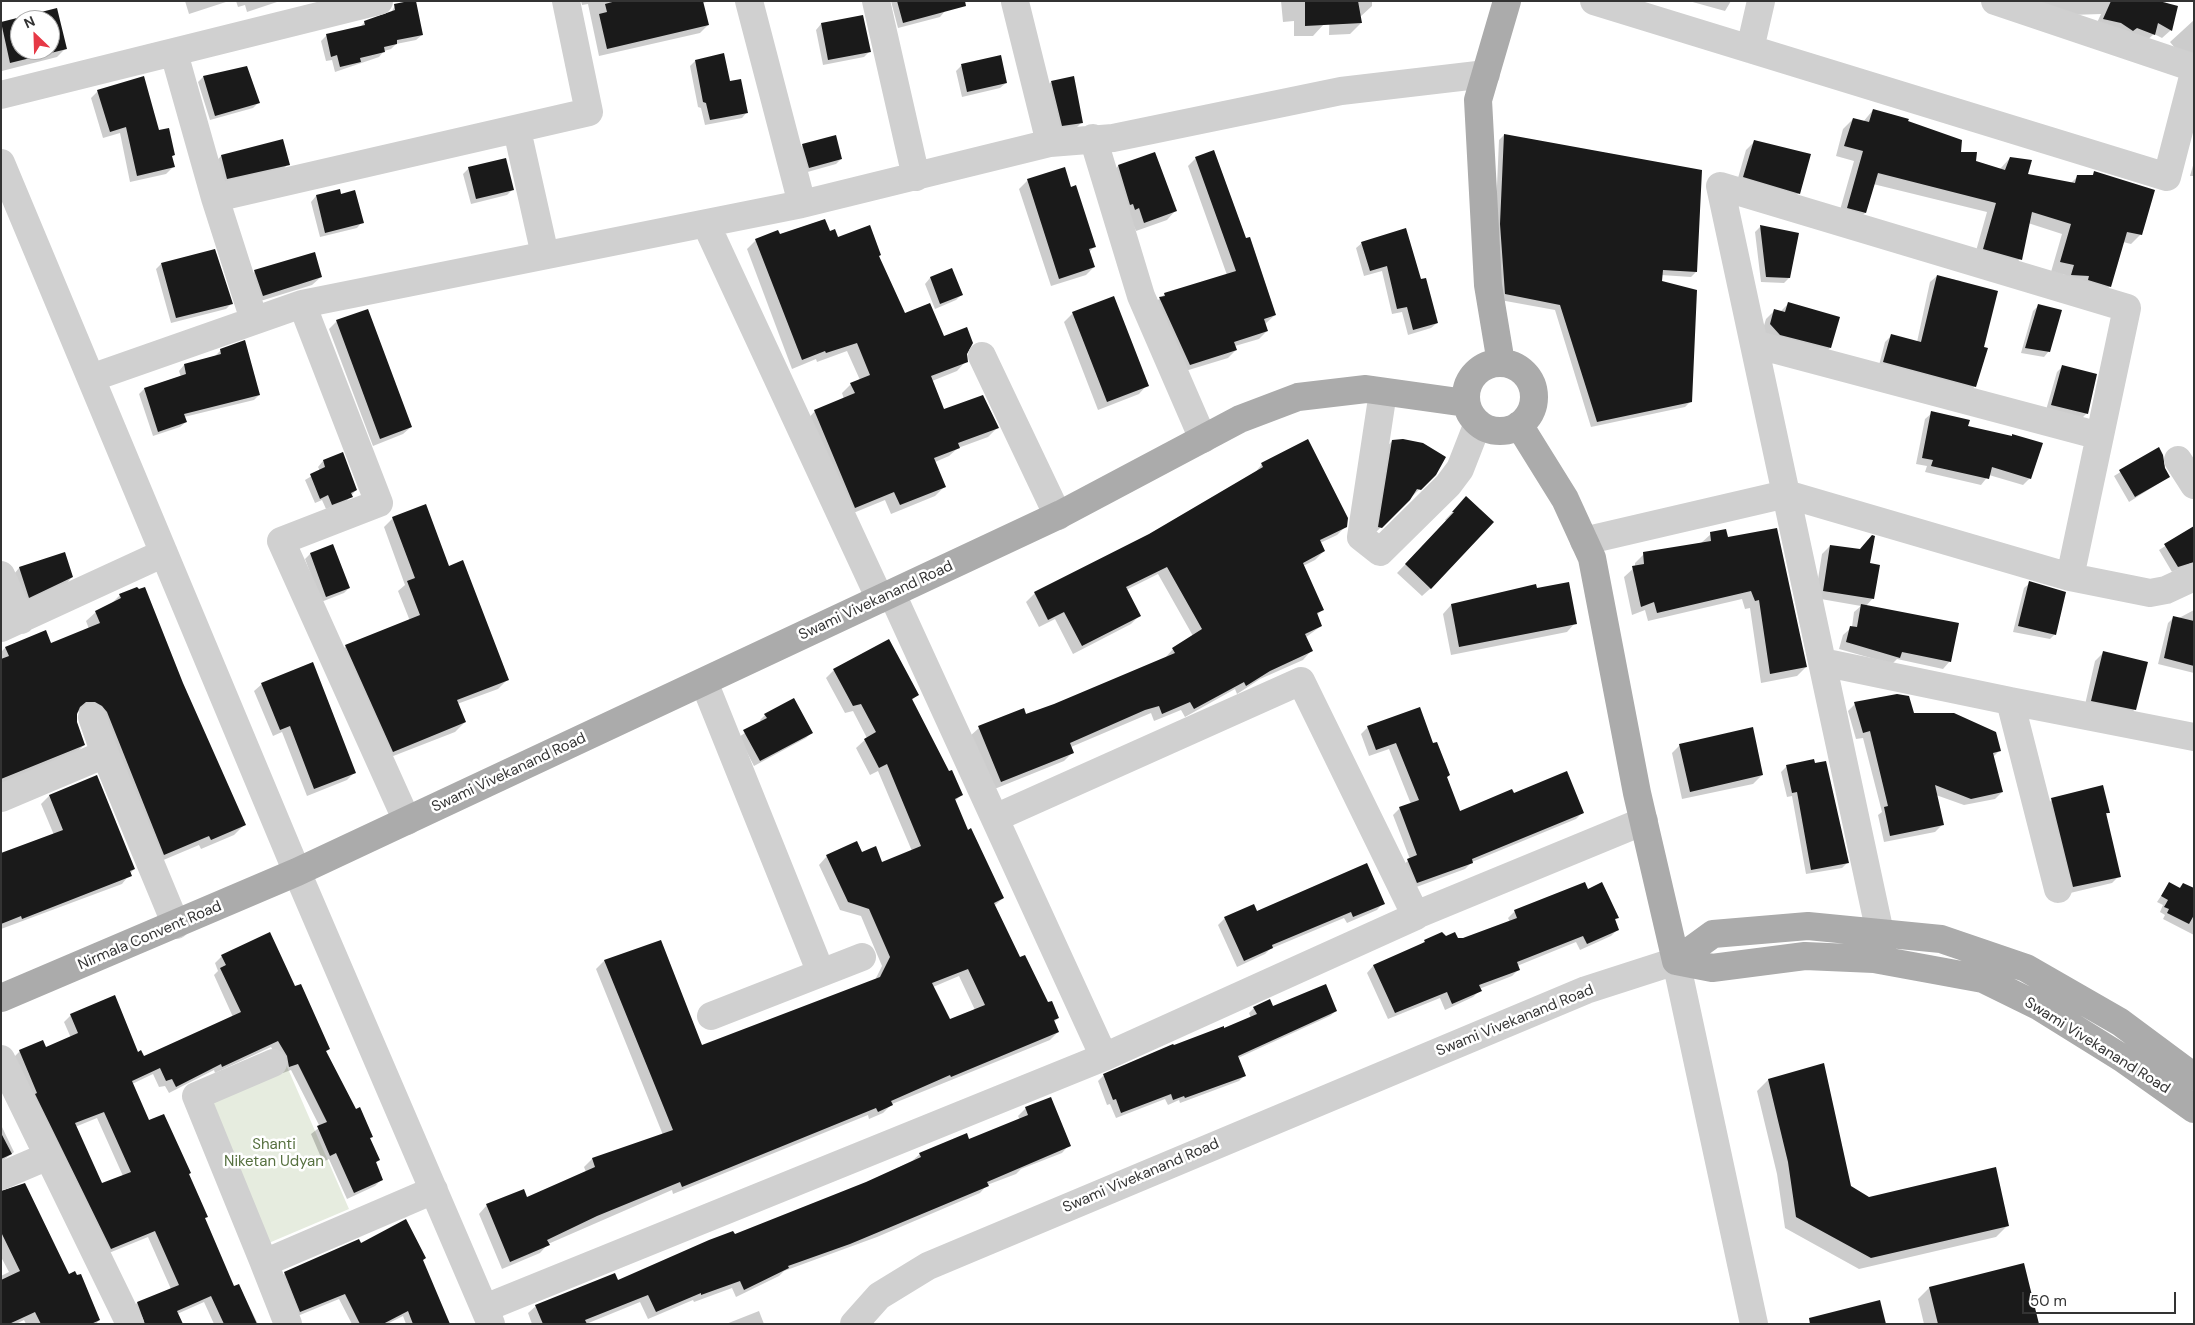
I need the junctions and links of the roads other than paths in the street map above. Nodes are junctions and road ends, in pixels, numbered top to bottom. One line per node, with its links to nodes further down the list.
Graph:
1 (379, 1): 11 (street)
2 (566, 1): 16 (street)
3 (749, 1): 22 (street)
4 (876, 1): 20 (street)
5 (1507, 1): 14 (main road)
6 (1760, 1): 10 (street)
7 (1995, 1): 12 (street)
8 (1015, 2): 18 (street)
9 (1598, 2): 10 (street)
10 (1750, 49): 13 (street)
11 (174, 53): 15 (street); 21 (street)
12 (2194, 68)
13 (2194, 73)
14 (1486, 74): 17 (street); 29 (main road)
15 (1, 95)
16 (517, 130): 21 (street); 24 (street)
17 (1093, 138): 18 (street); 35 (street)
18 (1050, 143): 20 (street)
19 (4, 176): 30 (street)
20 (916, 177): 22 (street)
21 (215, 198): 26 (street)
22 (802, 204): 23 (street)
23 (706, 224): 24 (street); 45 (street)
24 (545, 256): 25 (street)
25 (302, 304): 26 (street); 55 (street)
26 (254, 320): 30 (street)
27 (1754, 344): 34 (street); 34 (street); 38 (street)
28 (982, 356): 39 (street)
29 (1501, 363): 32 (main road); 33 (main road)
30 (91, 378): 41 (street)
31 (1383, 392): 32 (main road, Swami Vivekanand Road); 32 (street); 35 (main road, Swami Vivekanand Road)
32 (1472, 413): 33 (main road)
33 (1519, 425): 40 (main road)
34 (2100, 436): 43 (street)
35 (1203, 439): 39 (main road, Swami Vivekanand Road)
36 (2178, 460): 37 (street)
37 (2194, 486)
38 (1786, 494): 40 (street); 43 (street); 47 (street)
39 (1058, 516): 45 (main road, Swami Vivekanand Road)
40 (1584, 541): 56 (main road)
41 (164, 552): 46 (street); 57 (street)
42 (1, 576): 46 (street)
43 (2070, 577): 44 (street)
44 (2194, 577)
45 (886, 596): 48 (main road, Swami Vivekanand Road); 54 (street)
46 (11, 624)
47 (1822, 662): 49 (street); 61 (street)
48 (704, 682): 55 (main road, Swami Vivekanand Road); 64 (street)
49 (2010, 701): 51 (street); 58 (street)
50 (92, 717): 52 (street)
51 (2194, 737)
52 (105, 754): 53 (street); 60 (street)
53 (1, 798)
54 (994, 818): 59 (street); 67 (street)
55 (407, 821): 57 (main road, Swami Vivekanand Road)
56 (1644, 821): 59 (street); 63 (main road)
57 (297, 872): 60 (main road, Nirmala Convent Road); 74 (street)
58 (2058, 889)
59 (1416, 915): 67 (street)
60 (176, 926): 65 (main road, Nirmala Convent Road)
61 (1877, 946): 63 (main road, Swami Vivekanand Road); 70 (main road); 71 (main road, Swami Vivekanand Road)
62 (862, 957): 64 (street)
63 (1676, 961): 79 (street, Swami Vivekanand Road); 80 (street)
64 (821, 973): 66 (street)
65 (1, 998)
66 (711, 1016)
67 (1104, 1057): 76 (street)
68 (1, 1059): 72 (street)
69 (273, 1063): 75 (street)
70 (2194, 1078)
71 (2194, 1109)
72 (48, 1156): 73 (street); 77 (street)
73 (1, 1176)
74 (434, 1190): 75 (street); 76 (street)
75 (264, 1263): 78 (street)
76 (488, 1316)
77 (130, 1324)
78 (288, 1324)
79 (854, 1324)
80 (1754, 1324)

